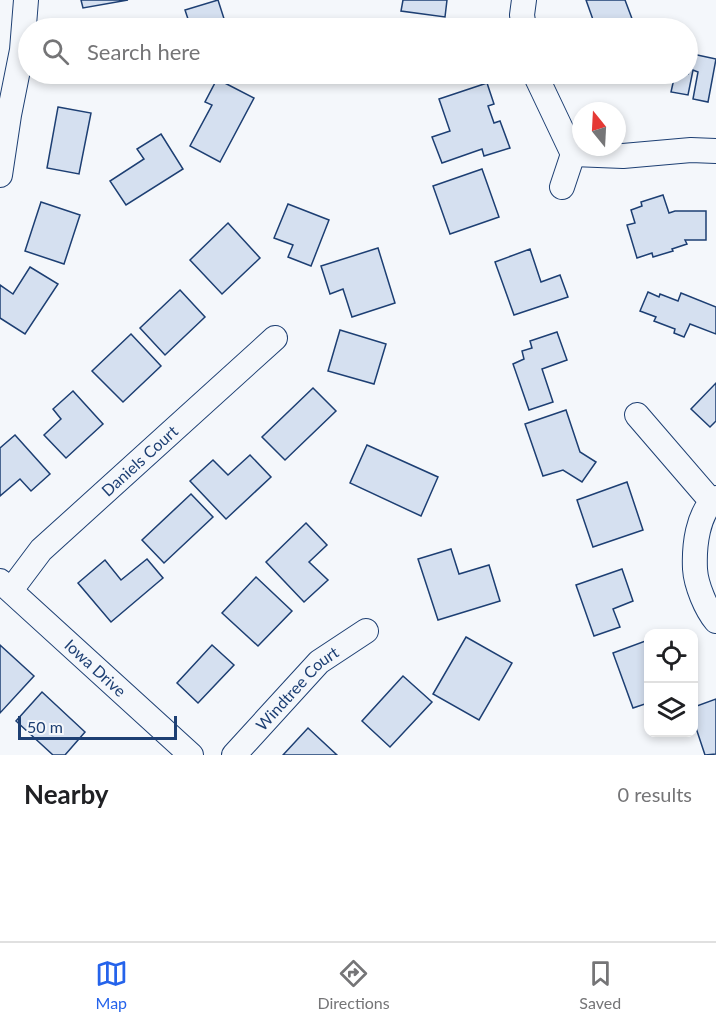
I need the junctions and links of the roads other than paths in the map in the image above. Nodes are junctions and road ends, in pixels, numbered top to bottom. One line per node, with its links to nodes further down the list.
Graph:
1 (26, 0): 3 (street)
2 (524, 0): 4 (street)
3 (26, 18)
4 (522, 18)
5 (18, 78): 11 (street)
6 (540, 84): 8 (street)
7 (716, 151): 10 (street)
8 (572, 152)
9 (572, 156): 12 (street)
10 (626, 156)
11 (0, 175)
12 (562, 187)
13 (275, 338): 16 (street, Daniels Court)
14 (637, 415): 15 (street)
15 (714, 500): 17 (street)
16 (5, 586): 19 (street, Iowa Drive)
17 (716, 621)
18 (366, 632): 20 (street, Windtree Court)
19 (191, 755)
20 (234, 755)

